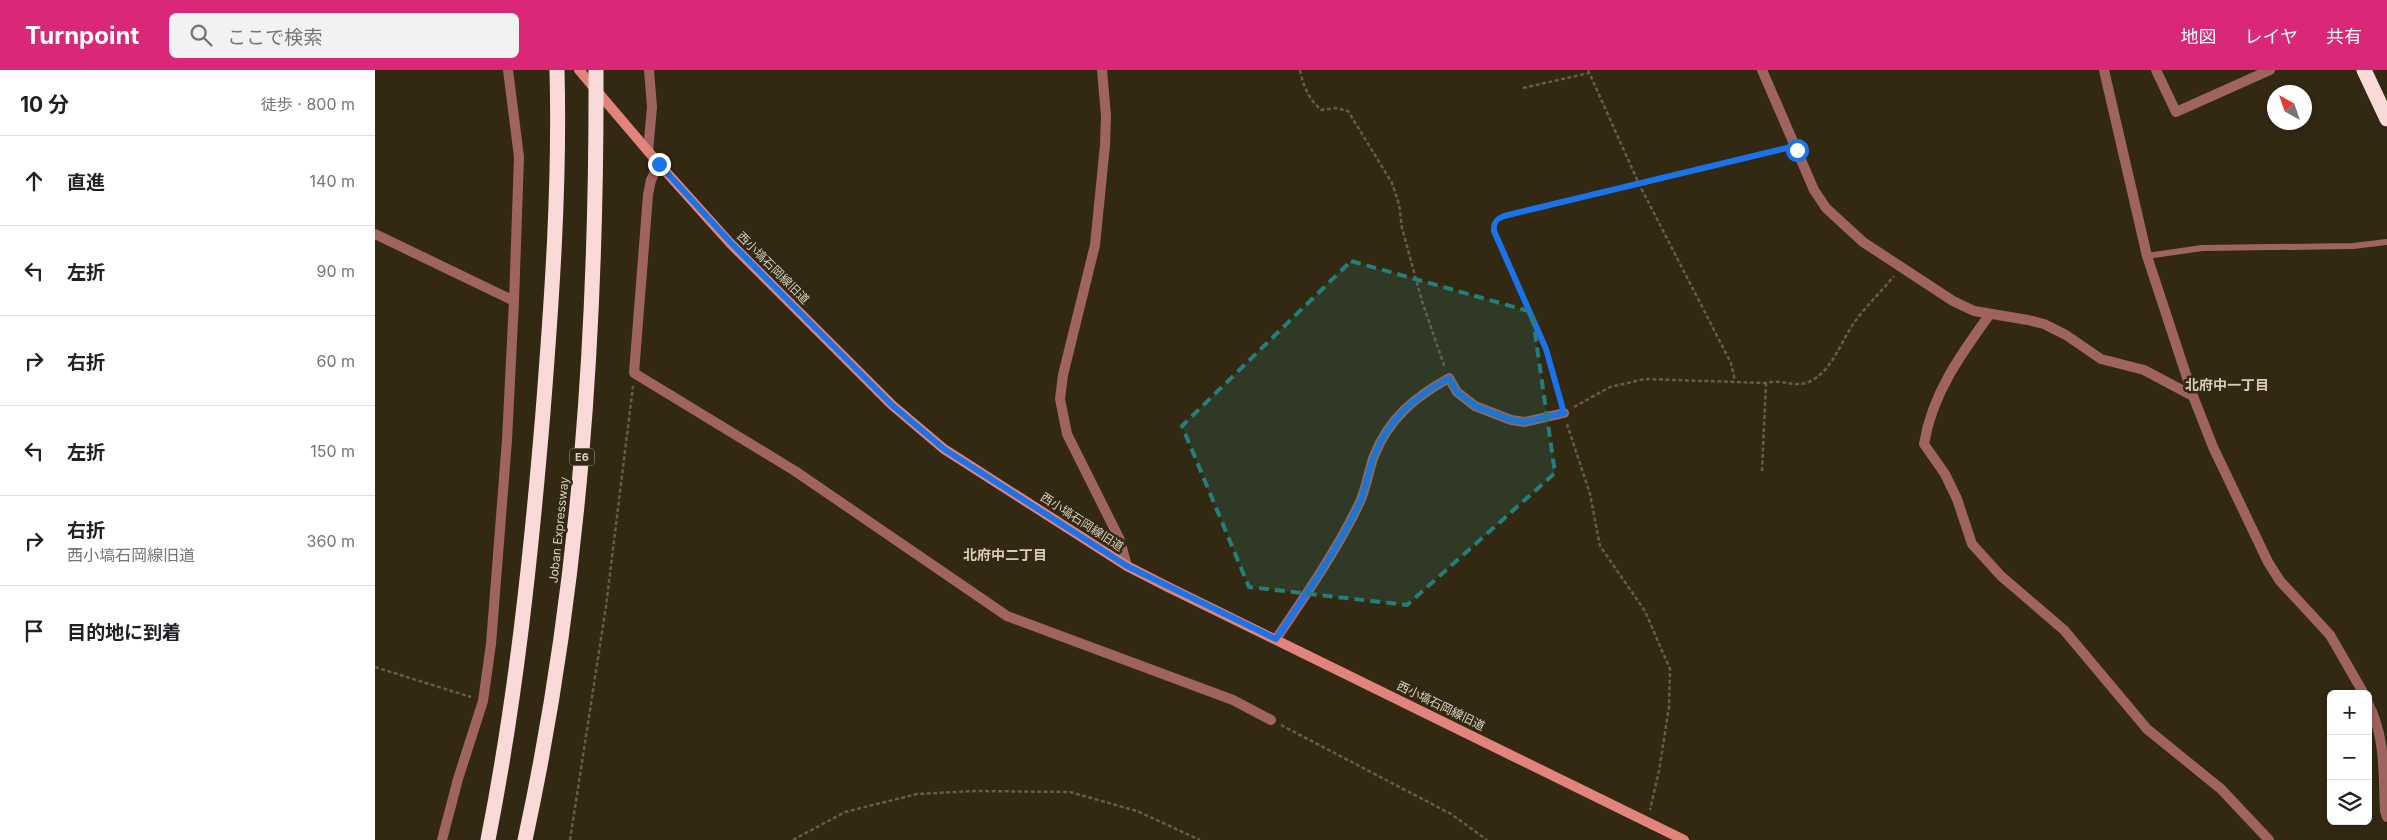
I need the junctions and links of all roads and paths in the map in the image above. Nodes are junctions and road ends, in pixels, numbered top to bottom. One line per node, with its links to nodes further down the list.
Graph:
1 (508, 70): 24 (street)
2 (557, 70): 43 (highway, Joban Expressway)
3 (579, 70): 17 (street, 西小塙石岡線旧道)
4 (596, 70): 44 (highway, Joban Expressway / E6)
5 (649, 70): 17 (street)
6 (1102, 70): 33 (street)
7 (1300, 70): 27 (path)
8 (1762, 70): 16 (street)
9 (2104, 70): 22 (street)
10 (2156, 70): 11 (street)
11 (2270, 70)
12 (2364, 70): 15 (highway)
13 (1589, 71): 14 (path); 19 (path)
14 (1523, 88)
15 (2387, 119)
16 (1795, 146): 19 (path); 23 (street)
17 (648, 151): 18 (street, 西小塙石岡線旧道)
18 (659, 164): 26 (street); 33 (street, 西小塙石岡線旧道)
19 (1639, 184): 28 (path); 31 (path)
20 (375, 234): 24 (street)
21 (2387, 242): 22 (lane)
22 (2147, 256): 30 (street)
23 (1901, 268): 25 (street); 29 (path)
24 (515, 301): 37 (street)
25 (1991, 314): 30 (street); 50 (street)
26 (634, 373): 39 (street); 45 (path)
27 (1449, 378): 31 (street); 34 (street)
28 (1735, 381): 29 (path); 31 (path)
29 (1766, 383): 32 (path)
30 (2193, 396): 36 (street)
31 (1564, 413): 41 (path)
32 (1762, 471)
33 (1127, 566): 34 (street, 西小塙石岡線旧道)
34 (1276, 639): 41 (street, 西小塙石岡線旧道)
35 (375, 667): 37 (path)
36 (2361, 690)
37 (483, 701): 42 (street)
38 (2372, 711): 40 (street)
39 (1271, 720): 48 (path)
40 (2387, 817)
41 (1647, 821): 49 (street, 西小塙石岡線旧道)
42 (441, 840)
43 (488, 840)
44 (525, 840)
45 (570, 840)
46 (793, 840): 47 (path)
47 (1200, 840)
48 (1487, 840)
49 (1684, 840)
50 (2269, 840)

